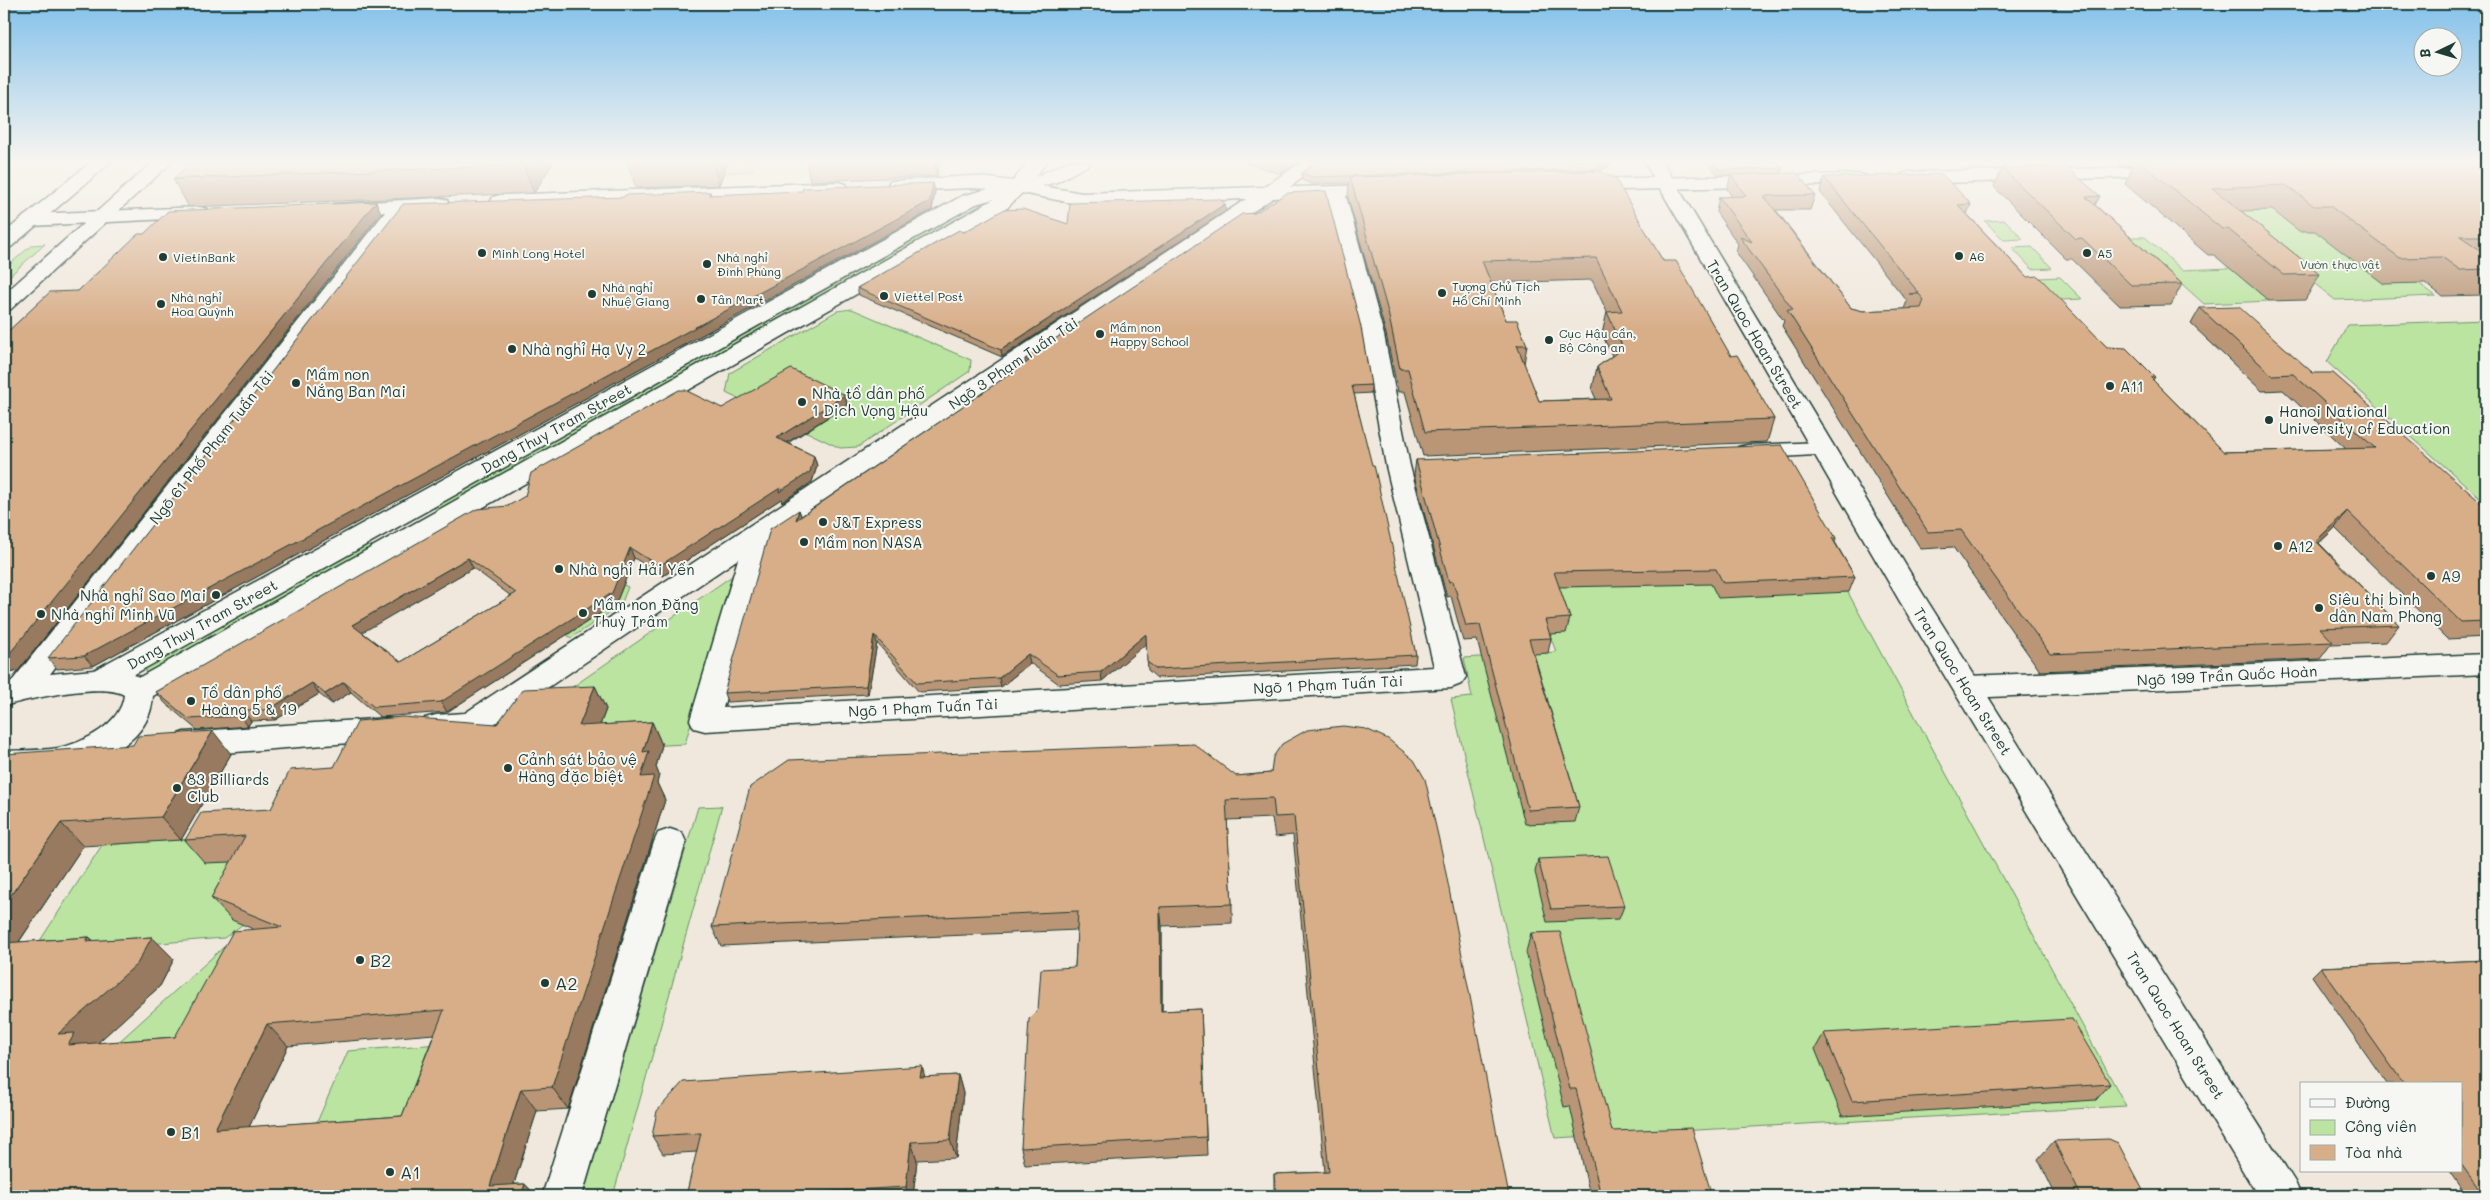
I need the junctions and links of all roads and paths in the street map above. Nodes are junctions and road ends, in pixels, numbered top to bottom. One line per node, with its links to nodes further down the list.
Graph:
1 (35, 217): 10 (street)
2 (125, 217): 9 (street)
3 (390, 217): 21 (street, Ngõ 61 Phố Phạm Tuấn Tài)
4 (939, 217): 15 (street, Dang Thuy Tram Street)
5 (977, 217): 17 (street, Dang Thuy Tram Street)
6 (1231, 217): 16 (street, Ngõ 3 Phạm Tuấn Tài)
7 (1342, 217): 16 (street, Ngõ 1 Phạm Tuấn Tài)
8 (1686, 217): 13 (street, Tran Quoc Hoan Street)
9 (101, 218): 10 (street); 12 (street)
10 (31, 220): 11 (street)
11 (4, 243)
12 (4, 305)
13 (1823, 448): 14 (street); 20 (street, Tran Quoc Hoan Street)
14 (1725, 453)
15 (396, 517): 17 (street); 19 (street, Dang Thuy Tram Street)
16 (759, 532): 23 (street, Ngõ 3 Phạm Tuấn Tài)
17 (419, 533): 22 (street, Dang Thuy Tram Street)
18 (2486, 664): 20 (street, Ngõ 199 Trần Quốc Hoàn)
19 (98, 681): 21 (street, Dang Thuy Tram Street); 22 (street, Dang Thuy Tram Street)
20 (1968, 687): 27 (street, Tran Quoc Hoan Street)
21 (13, 691)
22 (139, 691): 23 (street, Dang Thuy Tram Street)
23 (87, 751): 24 (street, Dang Thuy Tram Street)
24 (4, 763)
25 (670, 842): 26 (street)
26 (562, 1196)
27 (2281, 1196)

